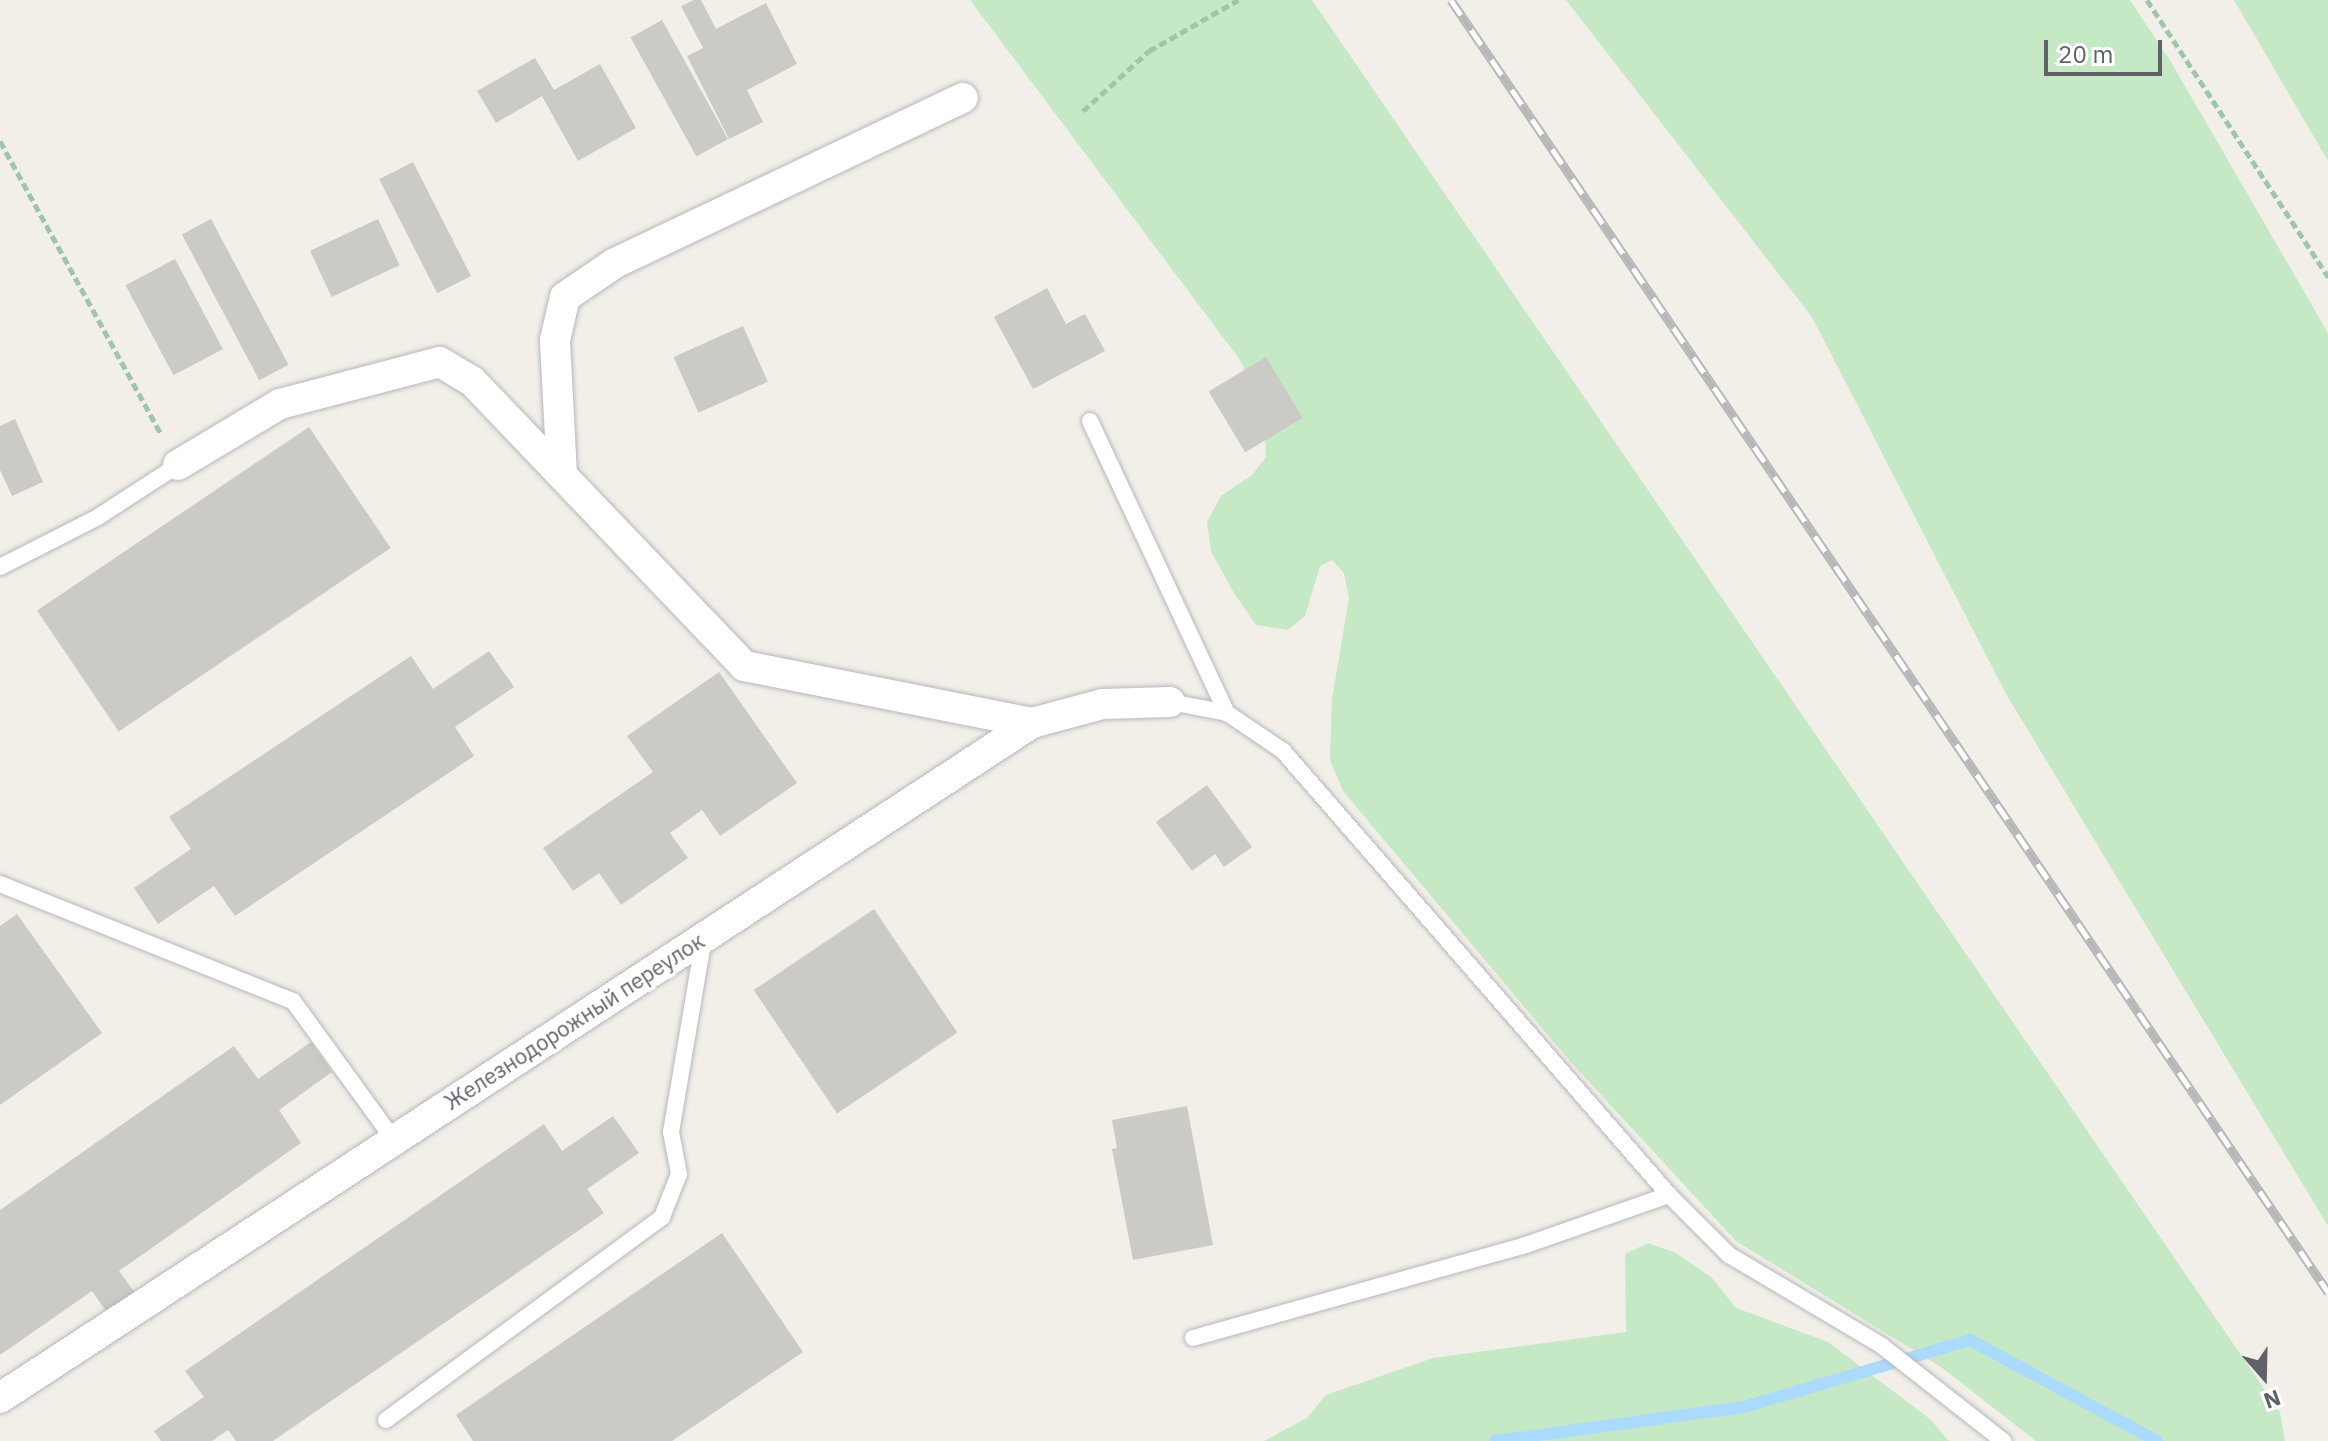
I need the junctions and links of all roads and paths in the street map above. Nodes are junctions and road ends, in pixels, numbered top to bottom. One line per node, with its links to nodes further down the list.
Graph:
1 (1238, 0): 4 (path)
2 (2147, 0): 6 (path)
3 (963, 98): 9 (street)
4 (1083, 111)
5 (0, 141): 8 (path)
6 (2328, 277)
7 (1090, 421): 12 (lane)
8 (178, 465): 9 (street); 10 (lane)
9 (562, 475): 13 (street)
10 (0, 567)
11 (1170, 702): 12 (lane); 13 (street, Железнодорожный переулок)
12 (1227, 713): 17 (lane)
13 (1032, 723): 15 (street, Железнодорожный переулок)
14 (0, 884): 16 (lane)
15 (704, 936): 16 (street, Железнодорожный переулок); 20 (lane)
16 (394, 1140): 19 (street, Железнодорожный переулок)
17 (1669, 1195): 18 (lane); 21 (lane)
18 (1193, 1338)
19 (0, 1398)
20 (386, 1420)
21 (2003, 1441)

